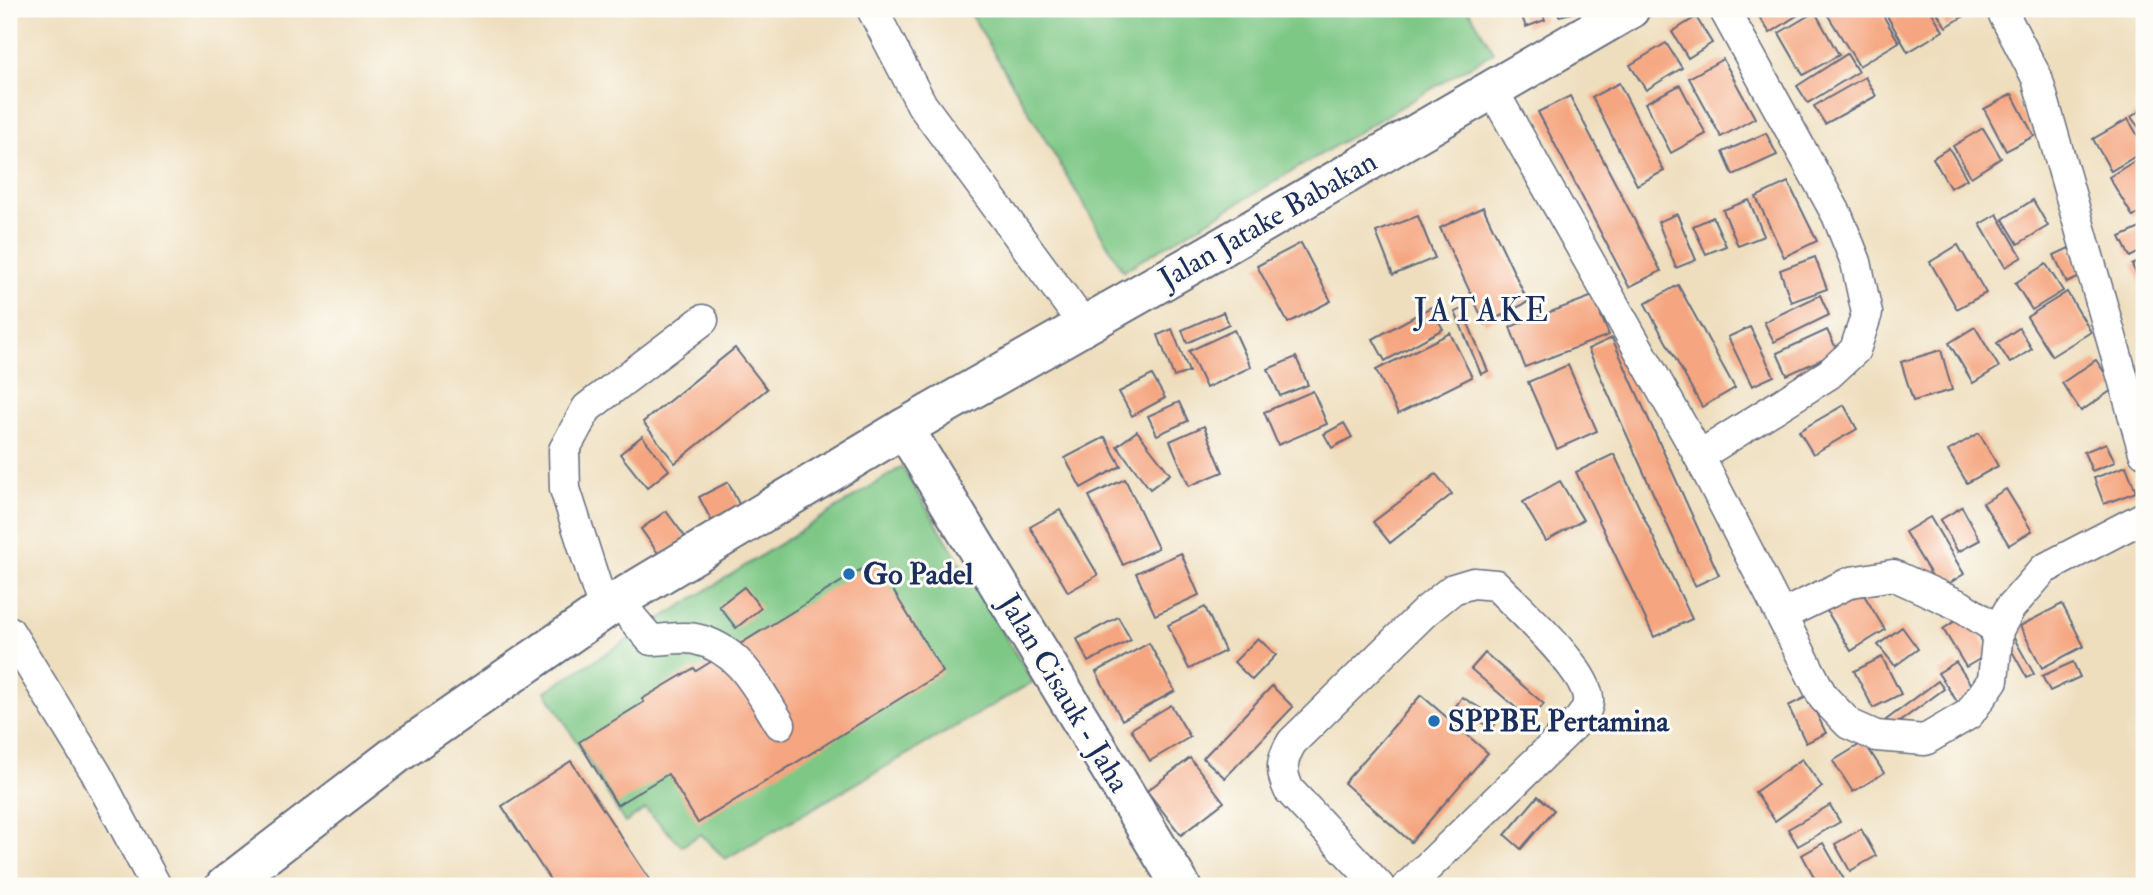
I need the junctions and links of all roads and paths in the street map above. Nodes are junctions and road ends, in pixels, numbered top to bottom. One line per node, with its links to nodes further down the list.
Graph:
1 (872, 9): 7 (street)
2 (1630, 9): 5 (main road, Jalan Jatake Babakan)
3 (1724, 9): 11 (street)
4 (2001, 9): 8 (street)
5 (1492, 89): 7 (main road, Jalan Jatake Babakan); 11 (street)
6 (703, 320): 13 (street)
7 (1084, 325): 9 (main road, Jalan Jatake Babakan)
8 (2137, 394): 10 (street)
9 (904, 428): 13 (main road, Jalan Jatake Babakan); 18 (main road, Jalan Cisauk - Jaha)
10 (2144, 452)
11 (1699, 456): 14 (street)
12 (2144, 517): 15 (street)
13 (612, 604): 17 (street); 20 (main road, Jalan Jatake Babakan)
14 (1782, 615): 15 (street); 15 (street)
15 (1998, 630)
16 (9, 631): 19 (street)
17 (780, 724)
18 (1172, 883)
19 (156, 886)
20 (225, 886)
21 (1379, 886): 22 (street)
22 (1408, 886)

